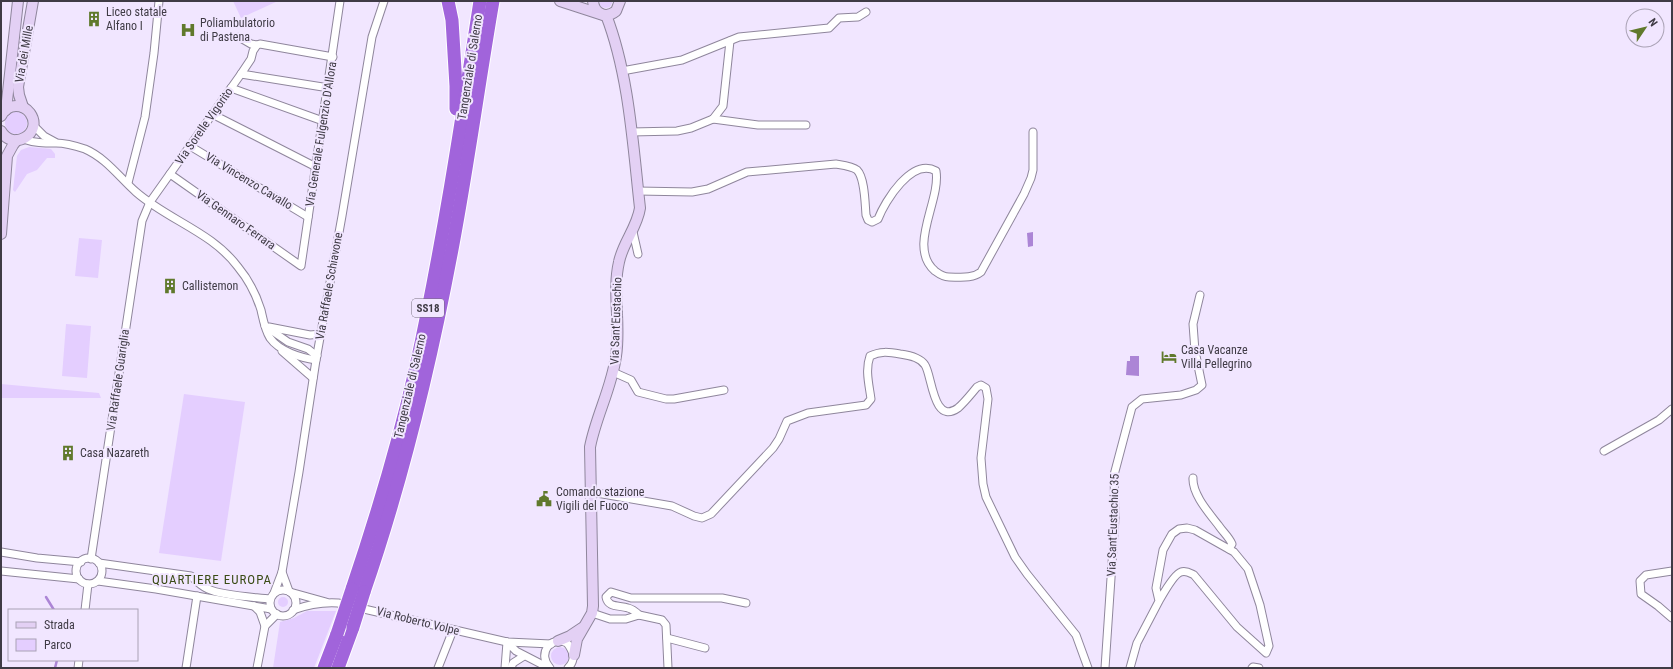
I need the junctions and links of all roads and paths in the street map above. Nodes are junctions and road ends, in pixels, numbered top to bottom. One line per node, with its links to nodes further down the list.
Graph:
1 (18, 1): 25 (street, Via dei Mille)
2 (33, 1): 24 (street, Via dei Mille)
3 (159, 1): 40 (street)
4 (340, 1): 19 (street, Via Generale Fulgenzio D'Allora)
5 (384, 1): 50 (street, Via Raffaele Schiavone)
6 (448, 1): 38 (highway)
7 (480, 1): 14 (highway, Tangenziale di Salerno / SS18)
8 (493, 1): 14 (highway, Tangenziale di Salerno / SS18)
9 (560, 1): 13 (street)
10 (593, 1): 13 (street, Via Sant'Eustachio)
11 (618, 5): 13 (street); 16 (street, Via Sant'Eustachio)
12 (866, 12): 17 (street)
13 (605, 15): 16 (street, Via Sant'Eustachio)
14 (483, 22): 38 (highway, Tangenziale di Salerno / SS18); 72 (highway, Tangenziale di Salerno / SS18)
15 (239, 37): 18 (street)
16 (615, 39): 20 (street, Via Sant'Eustachio)
17 (730, 41): 20 (street); 27 (street)
18 (256, 46): 19 (street); 21 (street, Via Sorelle Vigorito)
19 (333, 57): 23 (street, Via Generale Fulgenzio D'Allora)
20 (622, 71): 32 (street, Via Sant'Eustachio)
21 (241, 74): 22 (street, Via Sorelle Vigorito); 23 (street)
22 (231, 88): 26 (street, Via Sorelle Vigorito); 28 (street)
23 (328, 88): 28 (street, Via Generale Fulgenzio D'Allora)
24 (23, 107): 25 (street); 29 (street, Via dei Mille)
25 (3, 113)
26 (212, 114): 36 (street, Via Sorelle Vigorito); 37 (street)
27 (713, 119): 30 (street); 32 (street)
28 (323, 121): 37 (street, Via Generale Fulgenzio D'Allora)
29 (33, 125): 34 (street); 35 (street)
30 (806, 125)
31 (1, 131): 34 (street)
32 (631, 132): 41 (street, Via Sant'Eustachio)
33 (1033, 132): 41 (street)
34 (20, 140): 35 (street); 45 (street)
35 (57, 142): 40 (street)
36 (190, 146): 39 (street, Via Sorelle Vigorito); 43 (street, Via Vincenzo Cavallo)
37 (316, 167): 43 (street, Via Generale Fulgenzio D'Allora)
38 (453, 169): 72 (highway, Tangenziale di Salerno / SS18)
39 (170, 174): 42 (street, Via Sorelle Vigorito); 47 (street, Via Gennaro Ferrara)
40 (128, 183): 42 (street)
41 (638, 191): 44 (street, Via Sant'Eustachio)
42 (150, 202): 49 (street); 62 (street, Via Raffaele Guariglia)
43 (308, 217): 47 (street, Via Generale Fulgenzio D'Allora)
44 (633, 232): 46 (street); 53 (street, Via Sant'Eustachio)
45 (1, 234)
46 (638, 254)
47 (301, 266)
48 (1200, 295): 107 (street, Via Sant'Eustachio 35)
49 (265, 326): 50 (street); 51 (street); 52 (street)
50 (321, 334): 52 (street, Via Raffaele Schiavone)
51 (273, 342): 52 (street); 54 (street)
52 (316, 358): 54 (street, Via Raffaele Schiavone)
53 (613, 372): 55 (street); 59 (street, Via Sant'Eustachio)
54 (314, 378): 67 (street, Via Raffaele Schiavone)
55 (724, 390)
56 (1672, 409): 57 (street)
57 (1604, 451)
58 (1193, 478): 60 (street)
59 (591, 492): 82 (street, Via Sant'Eustachio); 106 (street)
60 (1229, 549): 75 (street); 75 (street)
61 (1, 552): 63 (street)
62 (90, 558): 63 (street); 64 (street)
63 (81, 562): 68 (street)
64 (99, 564): 69 (street); 74 (street)
65 (1, 571): 68 (street)
66 (1672, 571): 85 (street)
67 (282, 572): 71 (street, Via Raffaele Schiavone); 74 (street, Via Raffaele Schiavone)
68 (79, 579): 70 (street)
69 (98, 581): 70 (street); 73 (street)
70 (88, 584): 79 (street)
71 (290, 591): 74 (street); 76 (street, Via Roberto Volpe); 81 (street)
72 (358, 591): 97 (highway, Tangenziale di Salerno / SS18, bridge); 98 (highway, Tangenziale di Salerno / SS18, bridge)
73 (197, 596): 78 (street); 95 (street)
74 (272, 596): 80 (street)
75 (1159, 601): 108 (street)
76 (328, 602): 81 (street, Via Roberto Volpe); 88 (street, Via Roberto Volpe)
77 (746, 603): 84 (street)
78 (254, 606): 80 (street); 86 (street)
79 (85, 609)
80 (271, 609): 83 (street)
81 (293, 610): 83 (street)
82 (592, 613): 84 (street); 87 (street)
83 (277, 614): 86 (street)
84 (639, 615): 89 (street)
85 (1672, 618)
86 (265, 626): 96 (street)
87 (583, 627): 91 (street); 94 (street)
88 (453, 630): 90 (street, Via Roberto Volpe); 99 (street)
89 (667, 638): 92 (street); 105 (street)
90 (507, 642): 91 (street, Via Roberto Volpe); 93 (street, Via Roberto Volpe); 100 (street)
91 (554, 642): 94 (street); 102 (street)
92 (705, 648)
93 (524, 656): 101 (street); 102 (street, Via Roberto Volpe)
94 (574, 657): 103 (street); 104 (street)
95 (186, 668)
96 (257, 668)
97 (324, 668)
98 (338, 668)
99 (438, 668)
100 (505, 668)
101 (511, 668)
102 (550, 668)
103 (568, 668)
104 (577, 668)
105 (668, 668)
106 (1088, 668)
107 (1104, 668)
108 (1130, 668)
109 (1252, 668): 110 (street)
110 (1259, 668)

